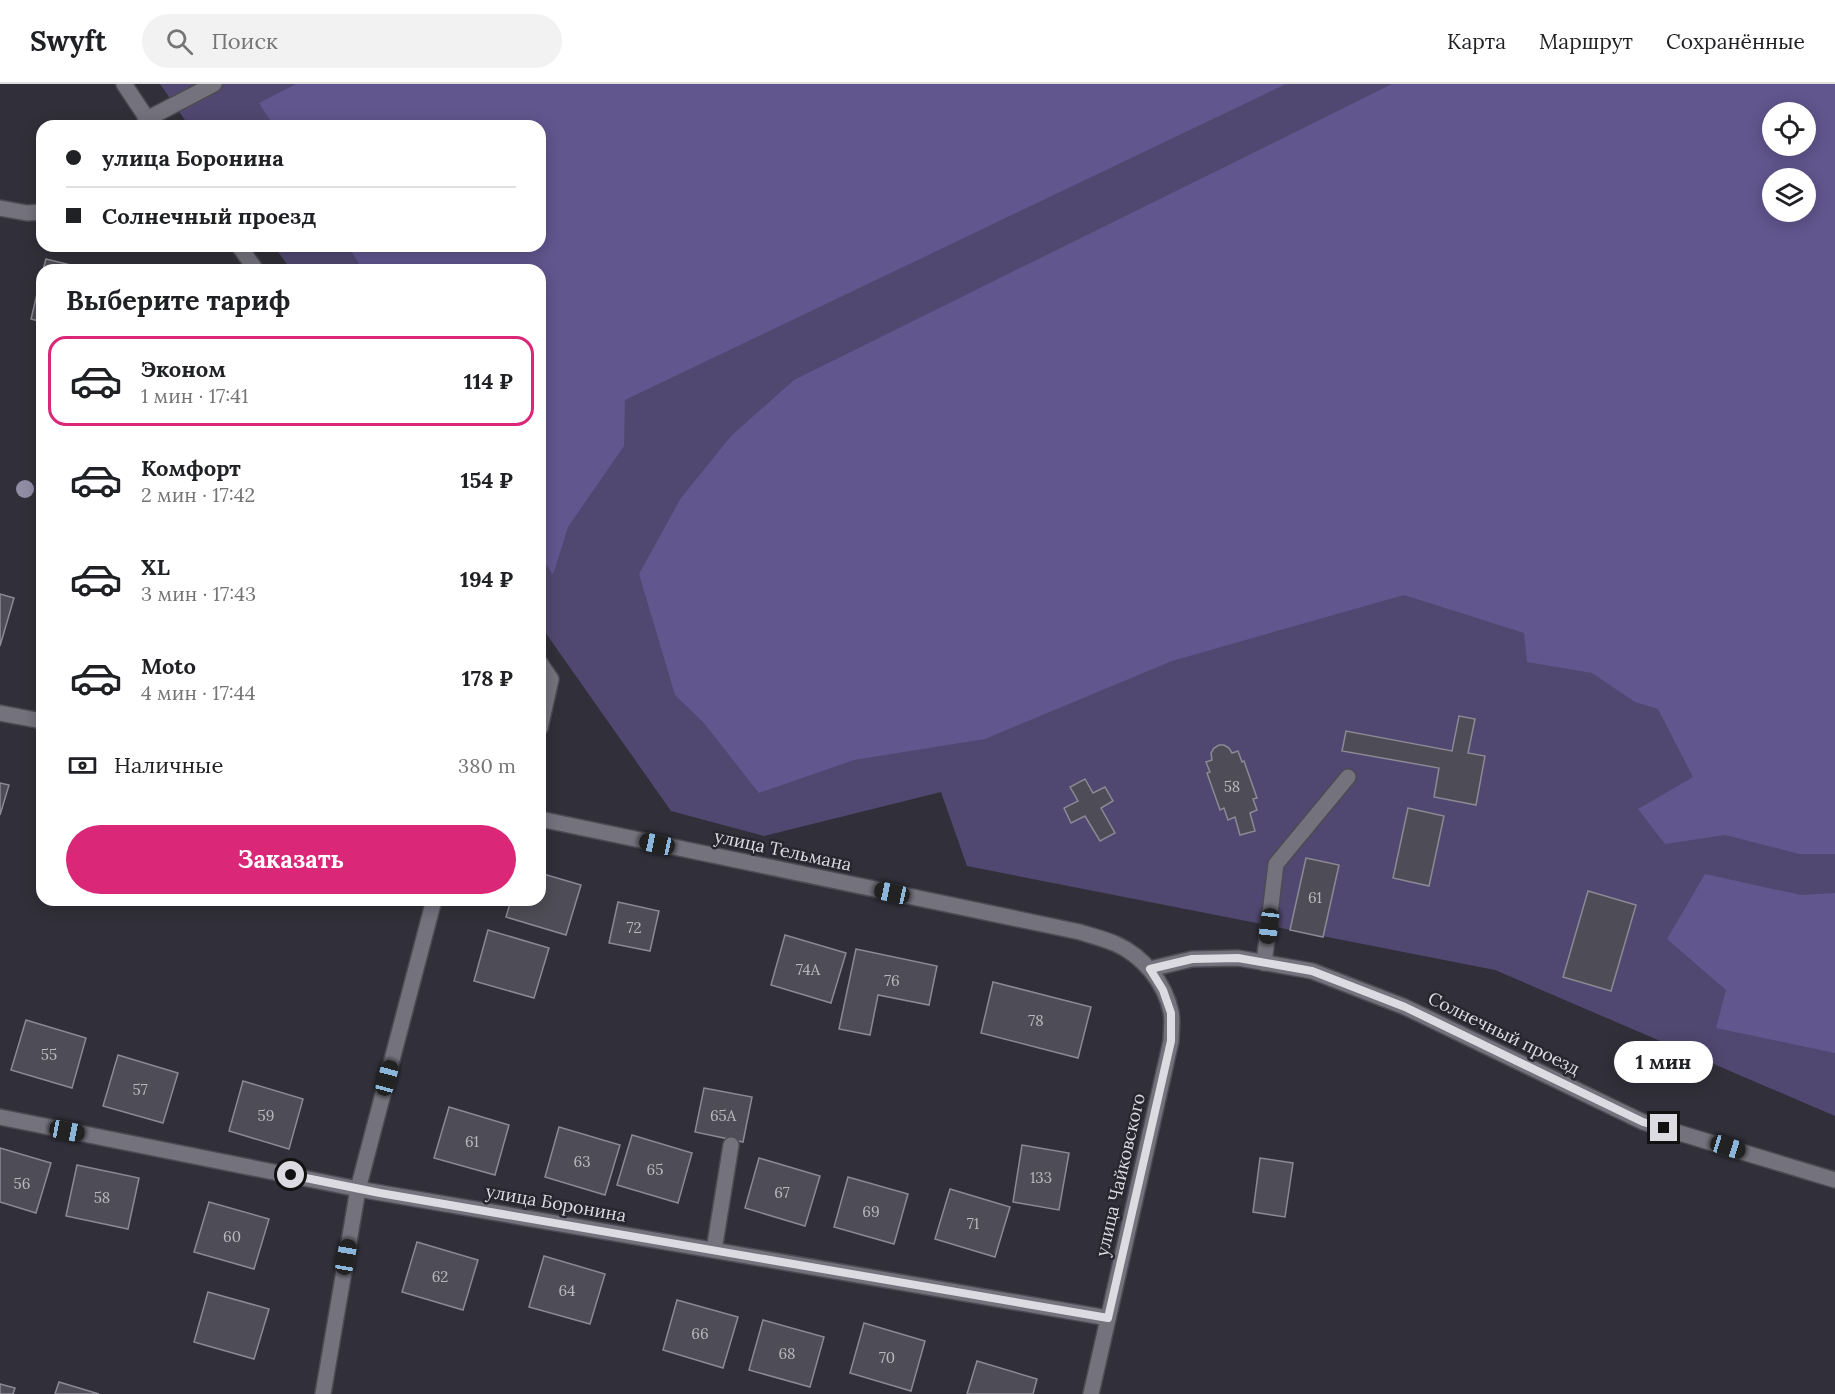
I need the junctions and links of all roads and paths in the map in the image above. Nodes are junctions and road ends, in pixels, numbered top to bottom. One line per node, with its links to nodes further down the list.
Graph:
1 (124, 84): 3 (street)
2 (214, 84): 4 (street)
3 (146, 120)
4 (155, 120)
5 (0, 208): 6 (street)
6 (36, 212)
7 (546, 672): 8 (street)
8 (546, 701)
9 (0, 712): 10 (street)
10 (36, 720)
11 (1348, 777): 14 (street)
12 (546, 820): 15 (street, улица Тельмана)
13 (432, 906): 19 (street)
14 (1264, 963): 15 (street, Солнечный проезд); 18 (street, Солнечный проезд)
15 (1150, 969): 21 (street, улица Чайковского)
16 (0, 1117): 19 (street, улица Боронина)
17 (731, 1146): 20 (street)
18 (1835, 1180)
19 (358, 1189): 20 (street, улица Боронина); 22 (street)
20 (714, 1250): 21 (street, улица Боронина)
21 (1108, 1318): 23 (street, улица Чайковского)
22 (323, 1394)
23 (1092, 1394)

